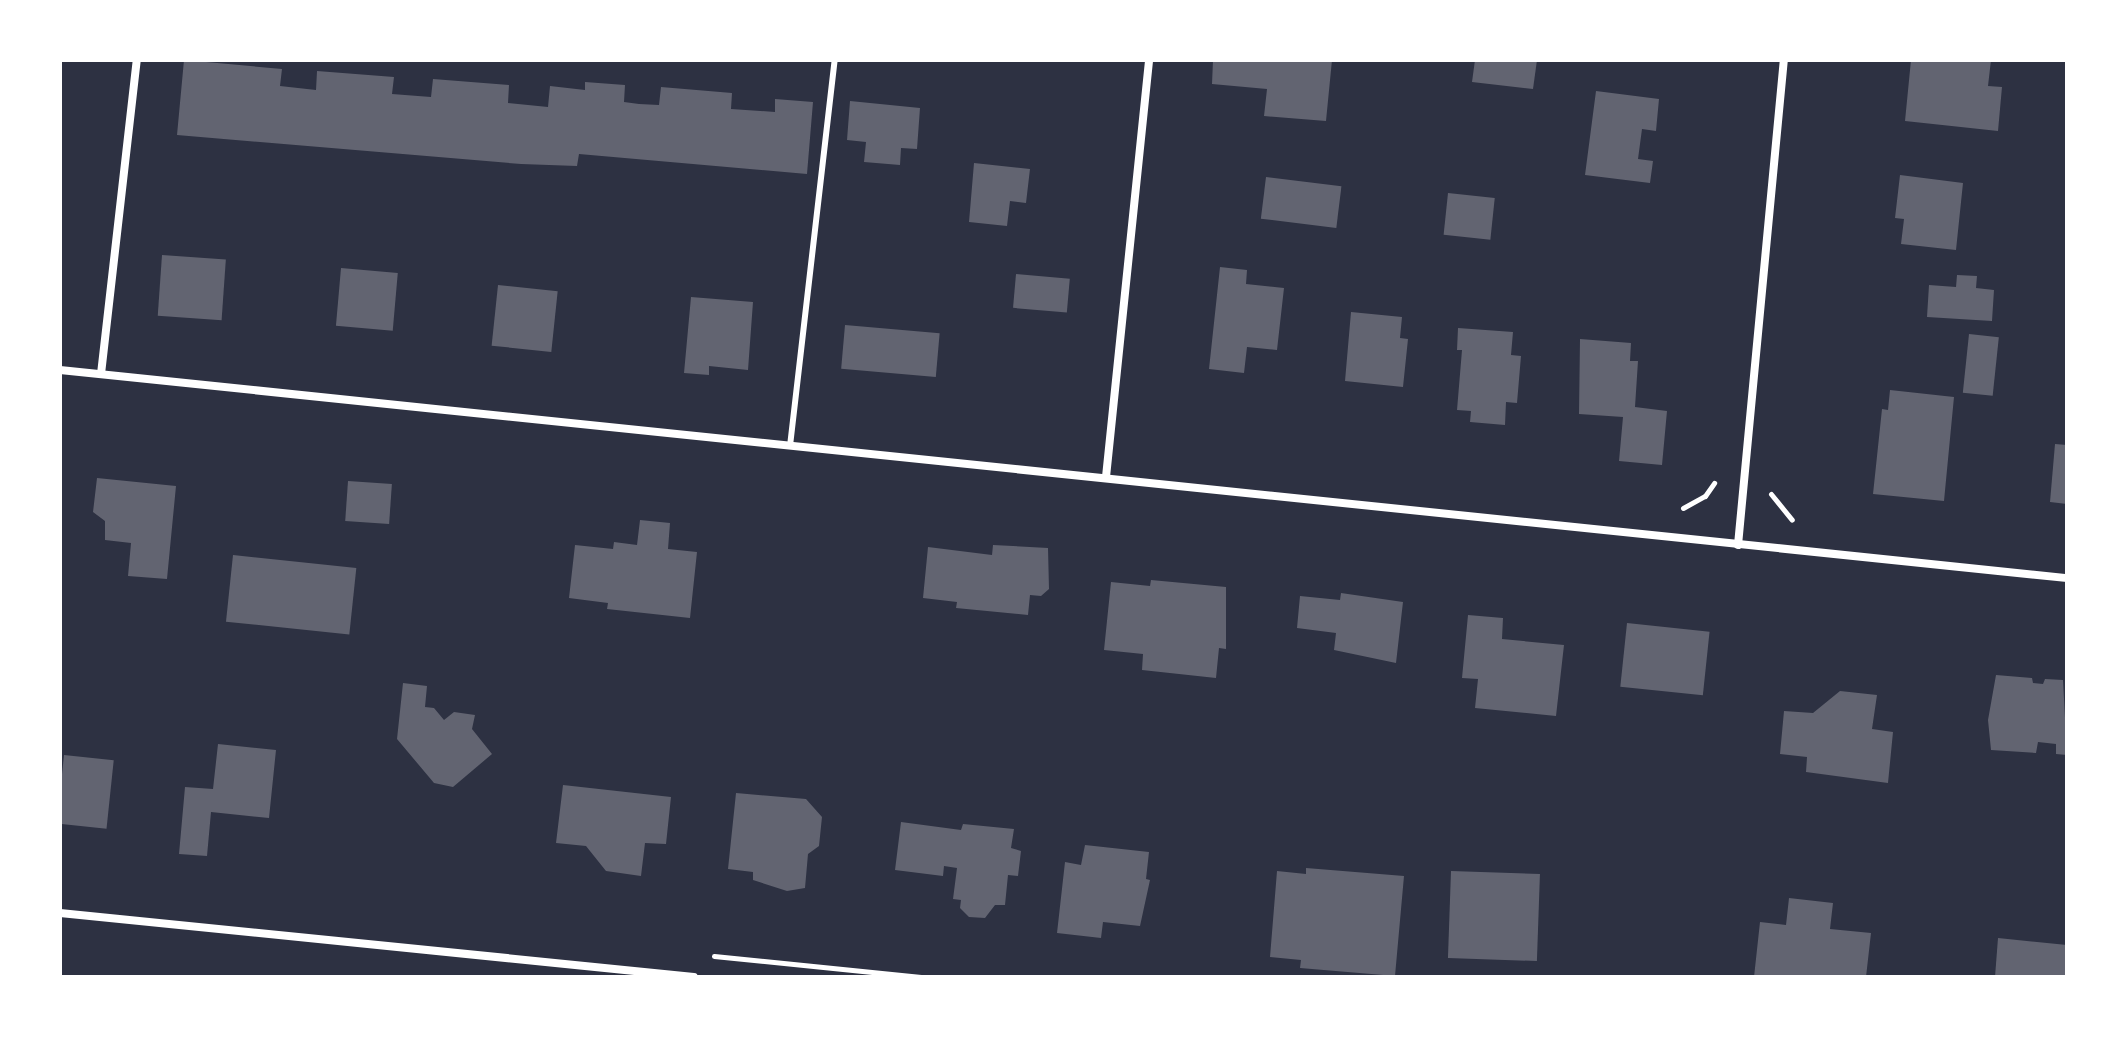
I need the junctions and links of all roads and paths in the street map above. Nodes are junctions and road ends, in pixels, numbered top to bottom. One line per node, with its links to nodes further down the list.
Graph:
1 (137, 60): 6 (street)
2 (835, 60): 7 (lane)
3 (1149, 60): 9 (street)
4 (1784, 60): 13 (street)
5 (60, 370): 6 (street)
6 (101, 374): 7 (street)
7 (790, 446): 9 (street)
8 (1717, 476): 11 (path)
9 (1106, 477): 13 (street)
10 (1770, 483): 12 (path)
11 (1671, 510)
12 (1803, 523)
13 (1738, 545): 14 (street)
14 (2067, 578)
15 (60, 913): 16 (street)
16 (694, 977)

